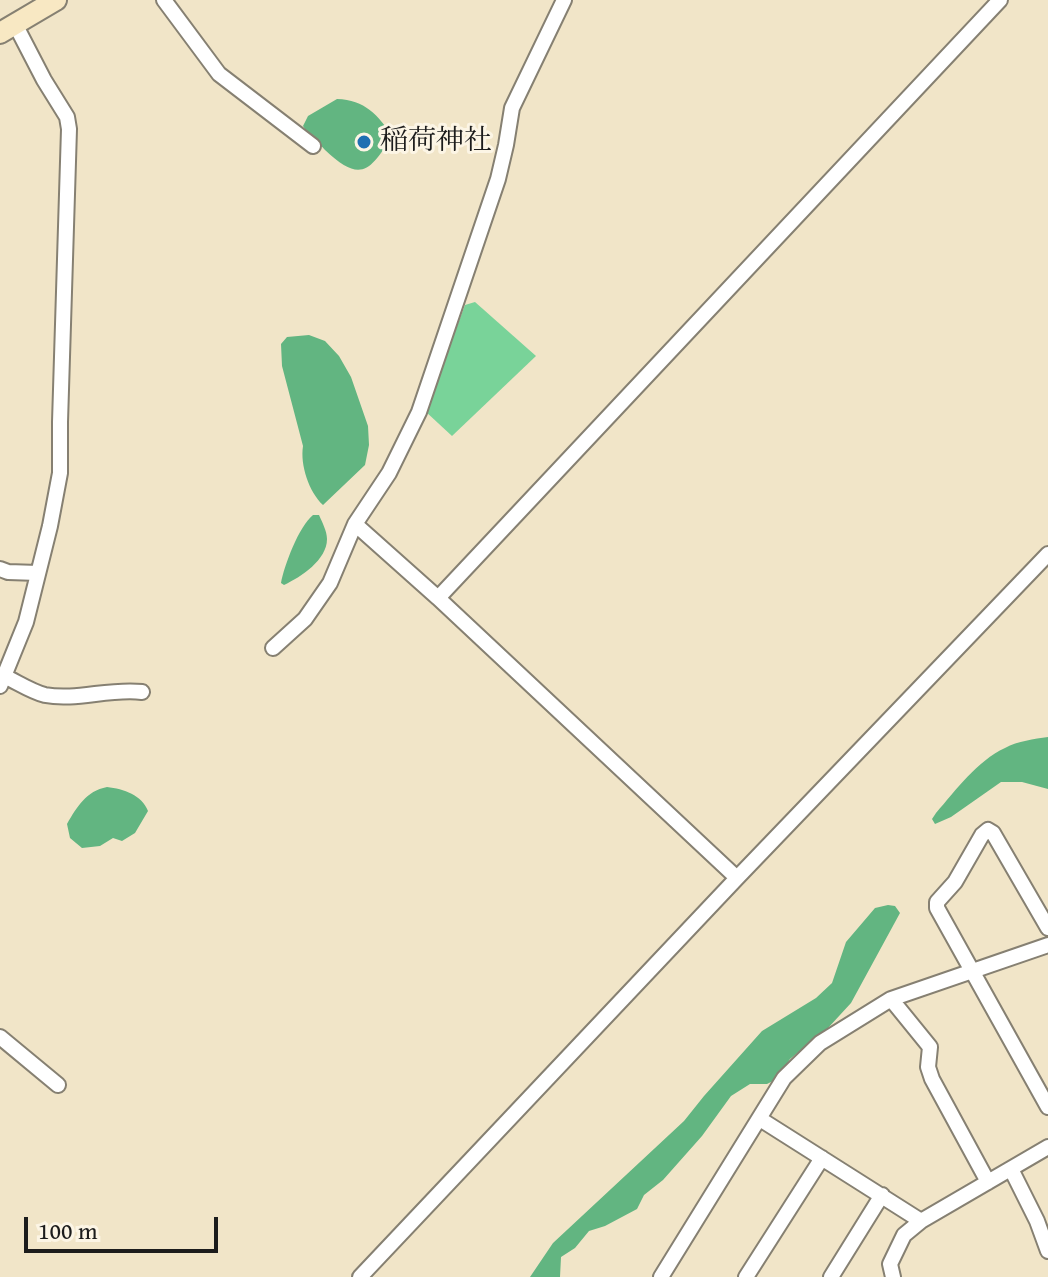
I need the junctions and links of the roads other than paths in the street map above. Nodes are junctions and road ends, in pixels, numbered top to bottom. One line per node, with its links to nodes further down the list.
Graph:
1 (56, 0): 5 (street)
2 (164, 0): 6 (street)
3 (564, 0): 7 (street)
4 (1000, 0): 11 (street)
5 (8, 29): 10 (street)
6 (313, 146)
7 (355, 524): 11 (street); 14 (street)
8 (1048, 554): 17 (street)
9 (0, 569): 10 (street)
10 (38, 573): 13 (street)
11 (438, 598): 17 (street)
12 (0, 645): 13 (street)
13 (16, 647): 15 (street)
14 (273, 648)
15 (2, 681): 16 (street)
16 (142, 692)
17 (737, 878): 33 (street)
18 (1048, 928): 20 (street)
19 (1048, 945): 20 (street)
20 (970, 970): 21 (street); 24 (street)
21 (891, 999): 25 (street); 29 (street)
22 (0, 1037): 23 (street)
23 (58, 1085)
24 (1048, 1107)
25 (760, 1119): 27 (street); 34 (street)
26 (1048, 1147): 28 (street)
27 (822, 1158): 30 (street); 35 (street)
28 (1011, 1169): 29 (street); 32 (street)
29 (988, 1182): 31 (street)
30 (882, 1195): 31 (street); 36 (street)
31 (921, 1221): 37 (street)
32 (1048, 1251)
33 (360, 1277)
34 (661, 1277)
35 (746, 1277)
36 (831, 1277)
37 (893, 1277)

